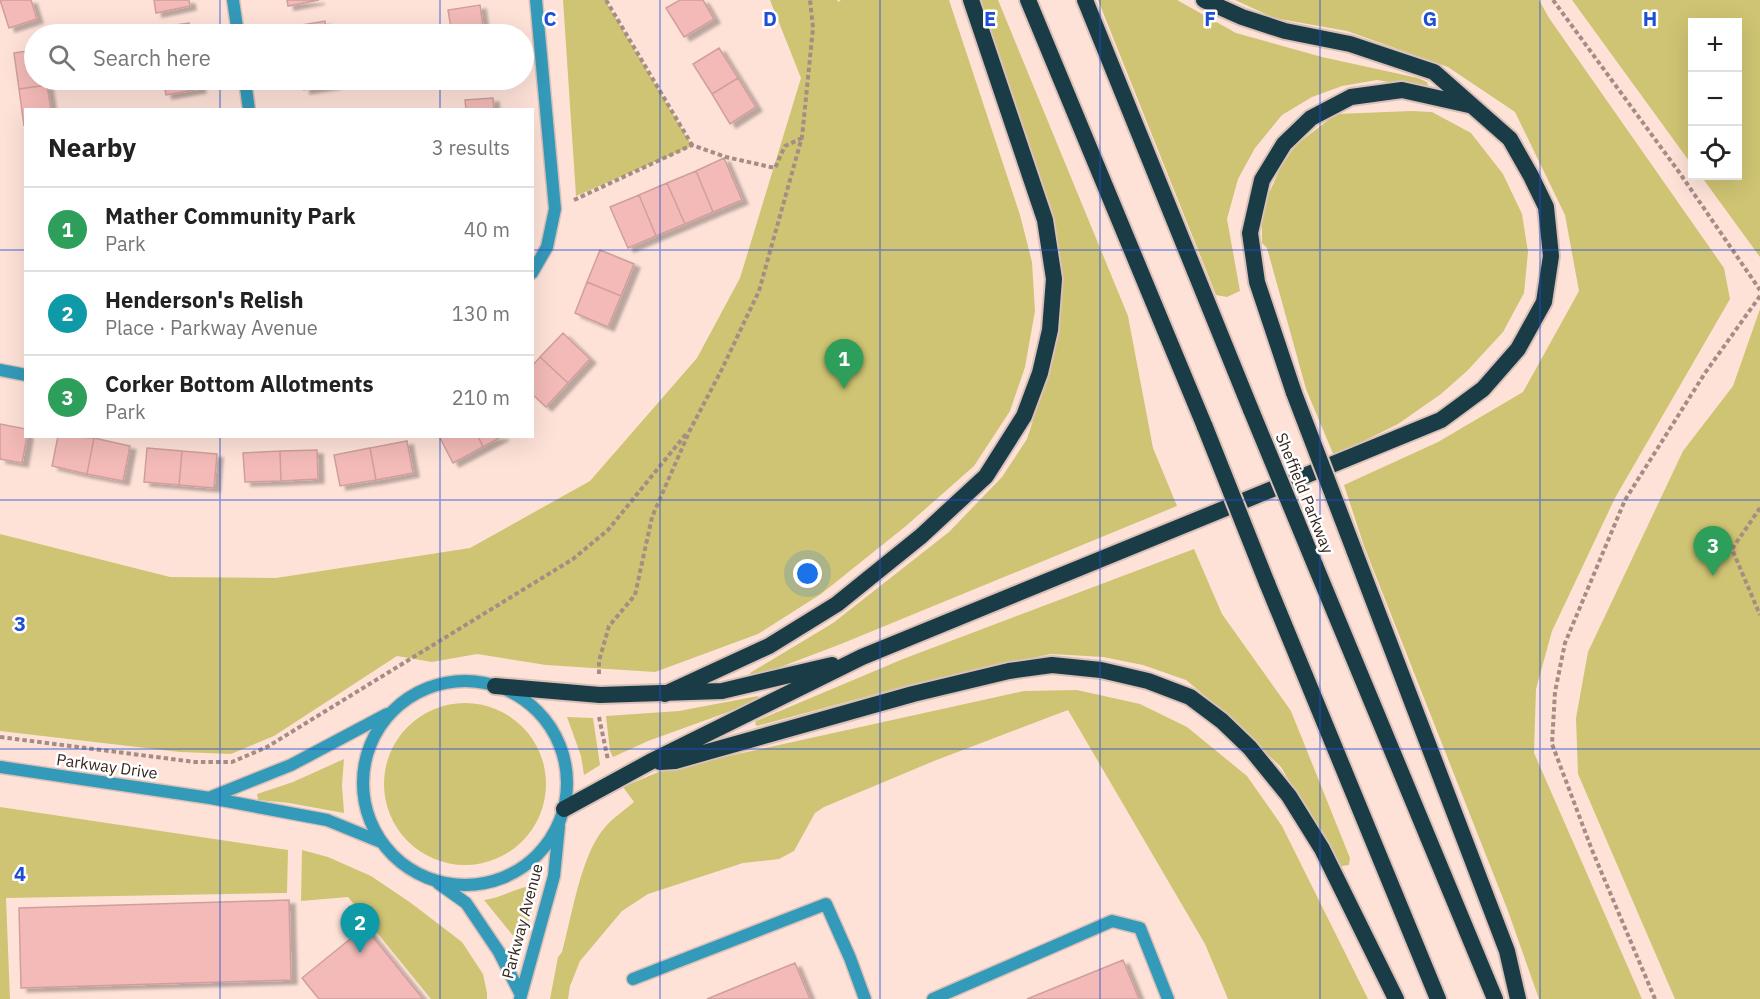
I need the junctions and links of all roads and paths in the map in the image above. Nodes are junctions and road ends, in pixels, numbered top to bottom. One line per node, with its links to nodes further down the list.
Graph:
1 (233, 0): 10 (street)
2 (536, 0): 16 (street)
3 (606, 0): 15 (path)
4 (810, 0): 14 (path)
5 (971, 0): 27 (highway)
6 (1028, 0): 44 (highway, bridge)
7 (1085, 0): 45 (highway, Sheffield Parkway, bridge)
8 (1204, 0): 12 (highway)
9 (1553, 0): 18 (path)
10 (237, 24)
11 (246, 90): 13 (street)
12 (1473, 105): 25 (highway); 46 (highway, bridge)
13 (249, 108)
14 (802, 138): 15 (path); 22 (path)
15 (692, 145): 16 (path)
16 (555, 209): 17 (street)
17 (534, 270)
18 (1760, 290)
19 (1760, 296): 47 (path)
20 (0, 370): 21 (street)
21 (24, 375)
22 (690, 430): 28 (path); 30 (path)
23 (1760, 508): 24 (path)
24 (1760, 615)
25 (862, 657): 27 (highway); 31 (highway)
26 (495, 686): 28 (highway); 29 (street); 35 (street)
27 (665, 694): 28 (highway)
28 (600, 696): 33 (path)
29 (392, 712): 34 (street); 36 (street)
30 (0, 737)
31 (650, 762): 33 (highway); 43 (highway)
32 (0, 767): 34 (street, Parkway Drive)
33 (620, 778): 35 (highway)
34 (210, 798): 36 (street, Parkway Drive)
35 (562, 816): 37 (street); 39 (street, Parkway Avenue)
36 (381, 842): 37 (street)
37 (436, 881): 39 (street, Parkway Avenue)
38 (633, 979): 40 (street)
39 (520, 996)
40 (864, 999)
41 (933, 999): 42 (street)
42 (1168, 999)
43 (1396, 999)
44 (1438, 999)
45 (1495, 999)
46 (1518, 999)
47 (1654, 999)

